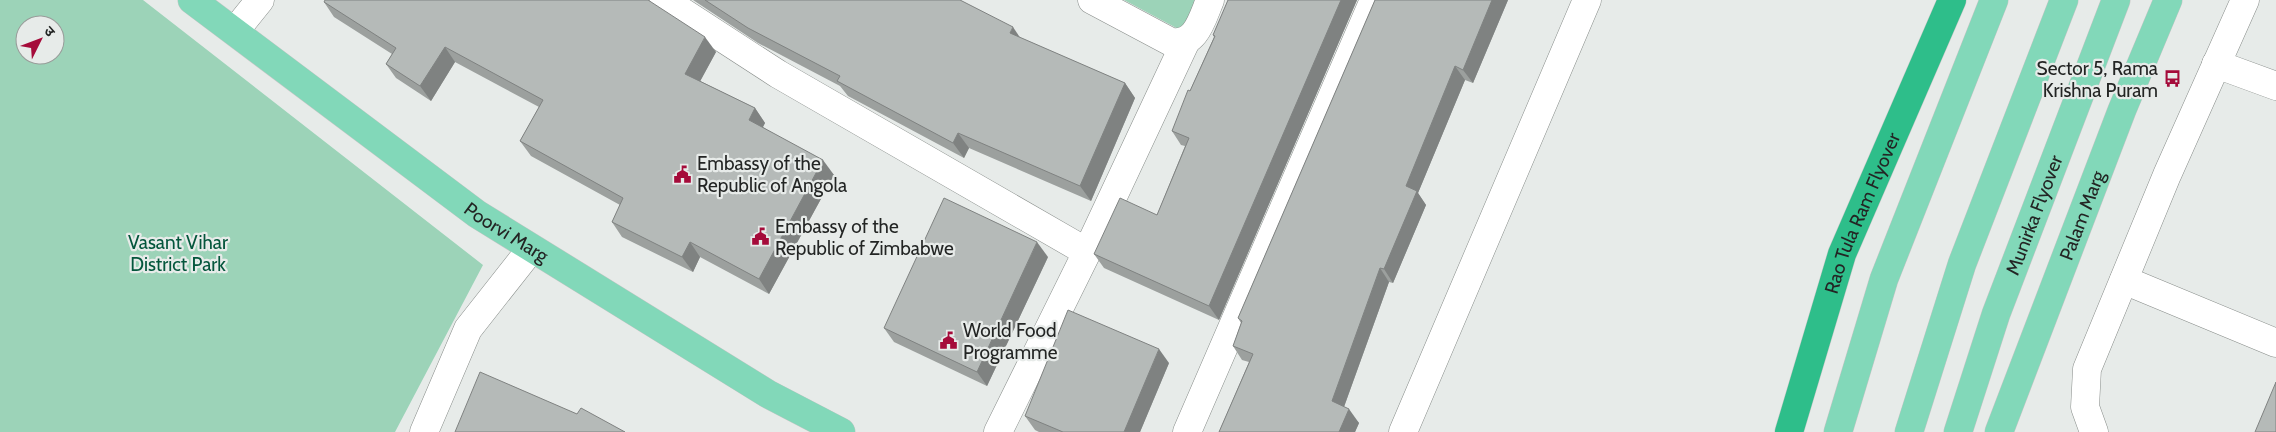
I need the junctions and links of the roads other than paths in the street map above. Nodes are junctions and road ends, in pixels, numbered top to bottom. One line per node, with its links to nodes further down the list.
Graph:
1 (192, 0): 14 (main road, Poorvi Marg)
2 (260, 0): 14 (street)
3 (664, 0): 19 (street)
4 (1092, 0): 15 (street)
5 (1210, 0): 15 (street)
6 (1374, 0): 25 (street)
7 (1587, 0): 26 (street)
8 (1952, 0): 27 (highway, Rao Tula Ram Flyover)
9 (1994, 0): 28 (main road)
10 (2064, 0): 29 (main road)
11 (2116, 0): 30 (main road, Munirka Flyover)
12 (2168, 0): 31 (main road, Palam Marg)
13 (2245, 0): 16 (street)
14 (235, 31): 18 (main road, Poorvi Marg)
15 (1185, 43): 19 (street)
16 (2216, 64): 17 (street); 20 (street)
17 (2276, 86)
18 (530, 249): 22 (street); 23 (main road, Poorvi Marg)
19 (1087, 252): 24 (street)
20 (2124, 280): 21 (street); 32 (street)
21 (2276, 343)
22 (424, 432)
23 (841, 432)
24 (998, 432)
25 (1187, 432)
26 (1404, 432)
27 (1789, 432)
28 (1838, 432)
29 (1909, 432)
30 (1958, 432)
31 (1999, 432)
32 (2094, 432)

